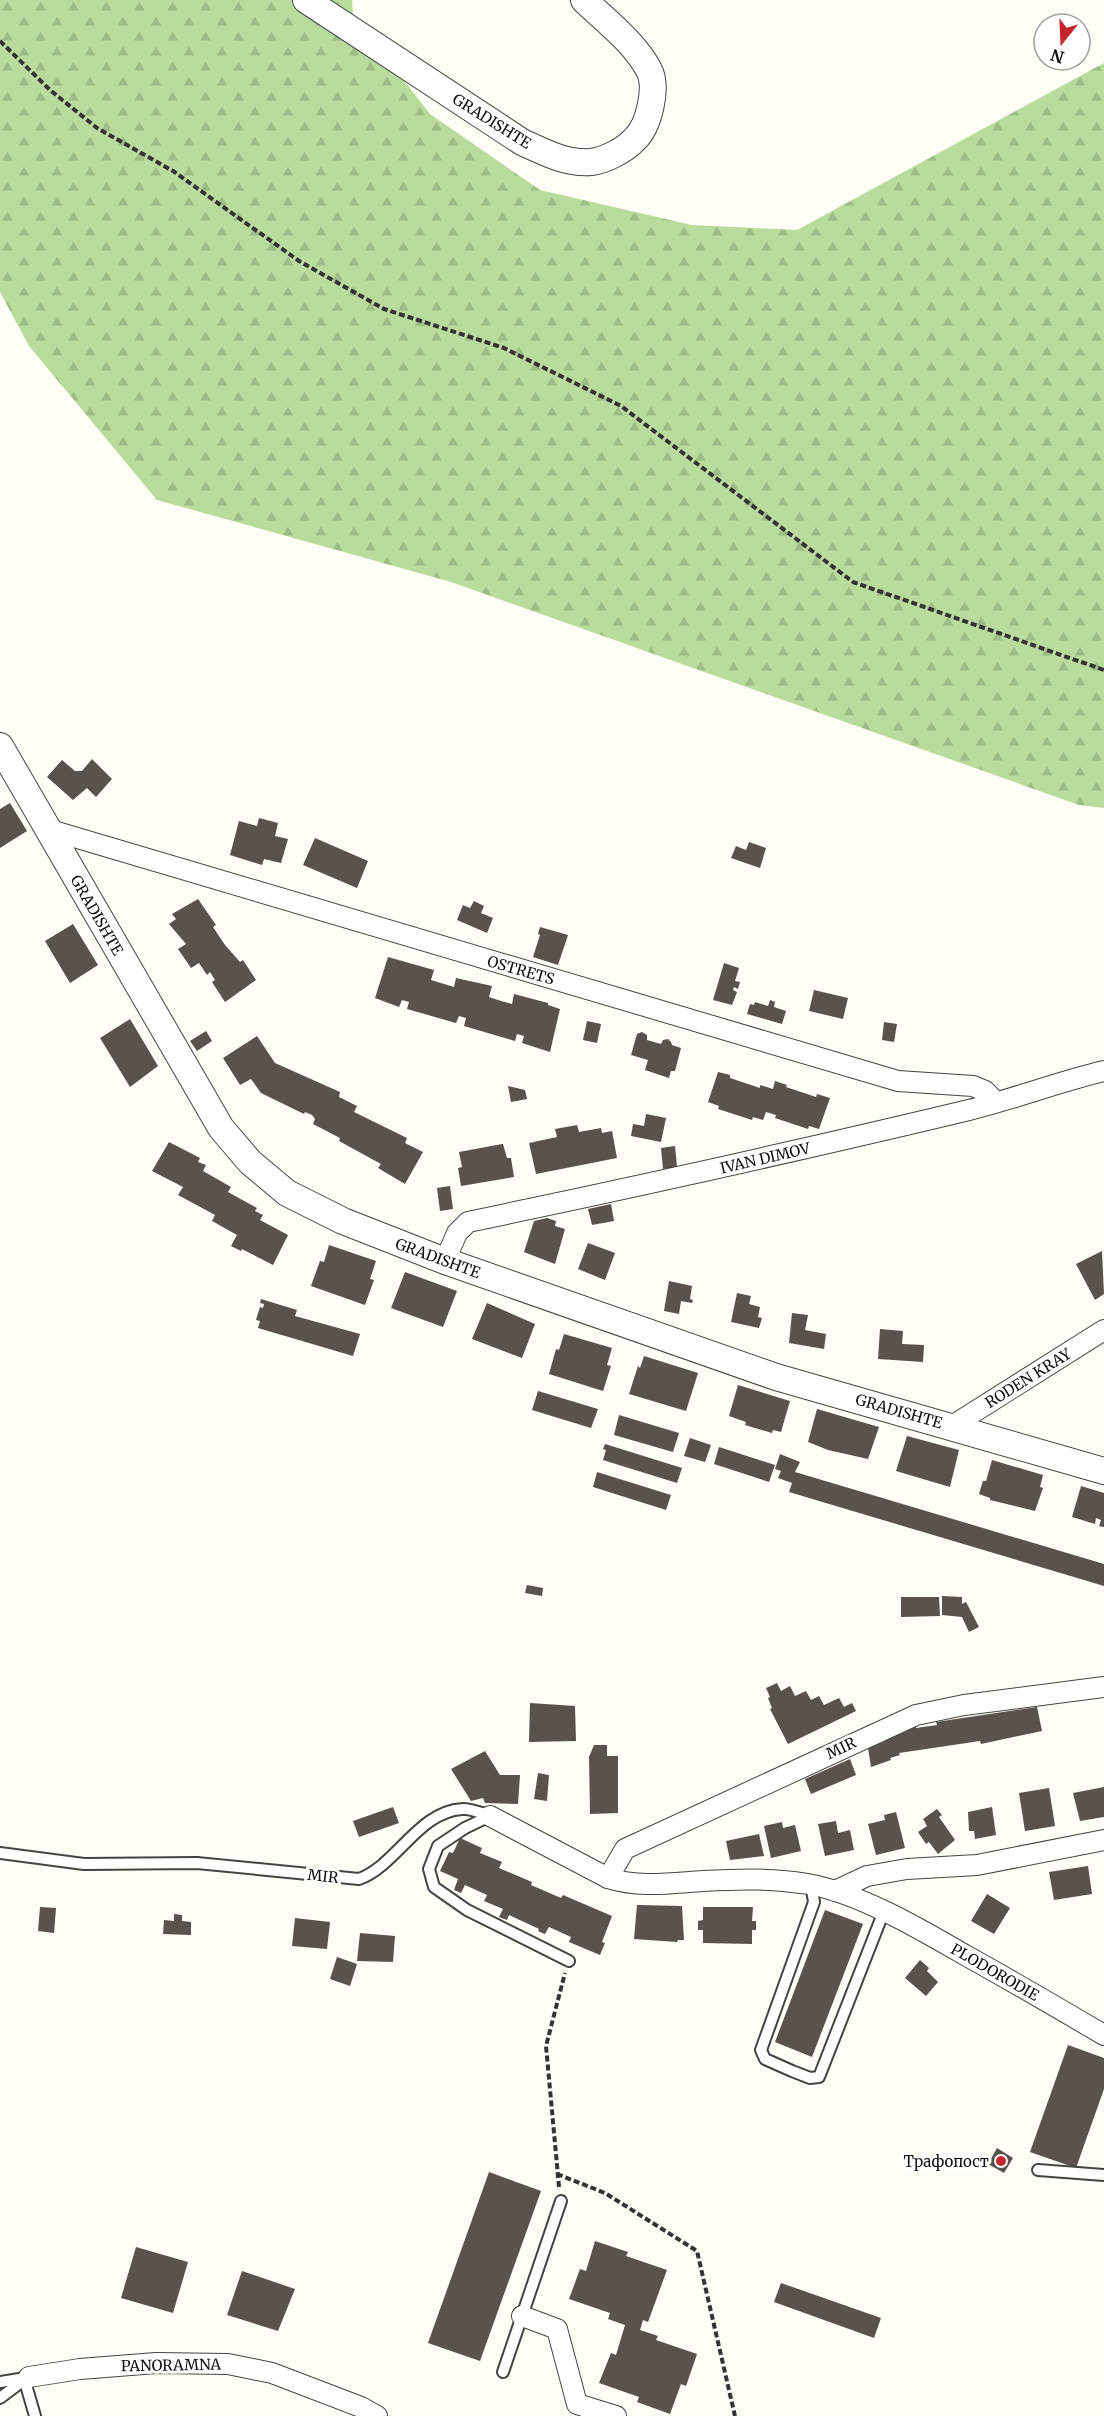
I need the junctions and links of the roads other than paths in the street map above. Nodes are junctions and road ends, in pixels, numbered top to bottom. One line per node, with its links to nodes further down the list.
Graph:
1 (306, 0): 2 (street, GRADISHTE)
2 (584, 0)
3 (0, 746): 4 (street, GRADISHTE)
4 (47, 830): 6 (street, OSTRETS); 7 (street, GRADISHTE)
5 (1104, 1071): 6 (street, IVAN DIMOV)
6 (995, 1101): 7 (street, IVAN DIMOV)
7 (445, 1261): 9 (street, GRADISHTE)
8 (1104, 1330): 9 (street, RODEN KRAY)
9 (952, 1426): 10 (street, GRADISHTE)
10 (1104, 1471)
11 (1104, 1687): 15 (street, MIR)
12 (490, 1816): 14 (lane, MIR); 15 (street, MIR); 19 (lane)
13 (1104, 1840): 17 (street)
14 (0, 1853)
15 (608, 1878): 16 (street, MIR)
16 (811, 1884): 17 (street, MIR); 18 (lane)
17 (834, 1891): 18 (street, MIR)
18 (884, 1911): 20 (street, PLODORODIE)
19 (569, 1961)
20 (1104, 2035)
21 (1038, 2170): 22 (lane)
22 (1104, 2175)
23 (561, 2201): 24 (lane)
24 (522, 2316): 25 (lane); 31 (street)
25 (503, 2372)
26 (29, 2377): 27 (lane); 28 (lane, PANORAMNA); 29 (lane); 30 (street, PANORAMNA)
27 (0, 2382)
28 (0, 2398)
29 (35, 2416)
30 (378, 2416)
31 (616, 2416)

